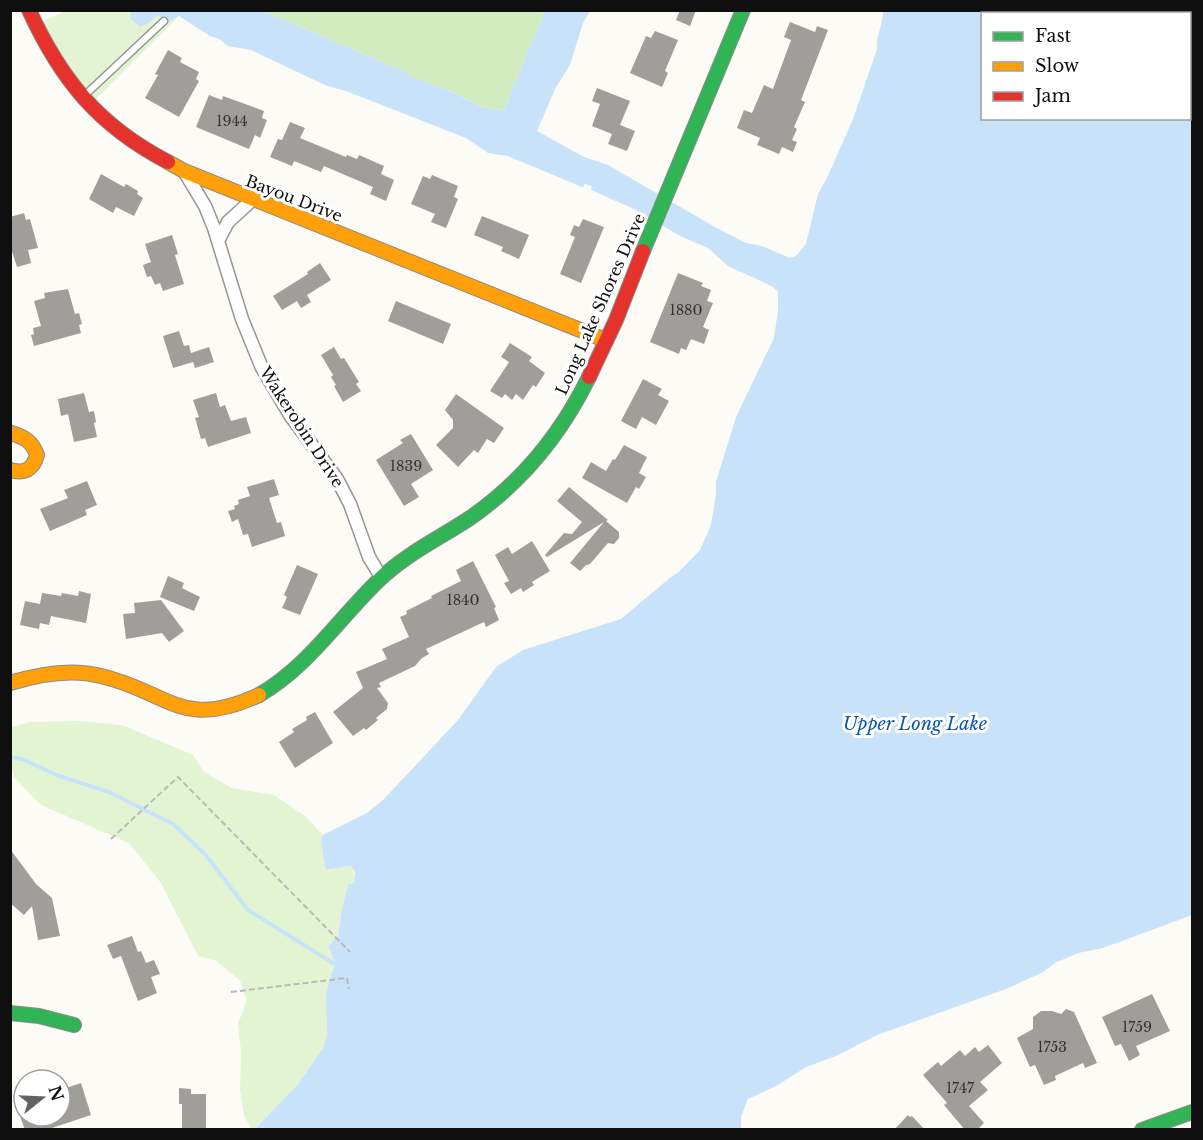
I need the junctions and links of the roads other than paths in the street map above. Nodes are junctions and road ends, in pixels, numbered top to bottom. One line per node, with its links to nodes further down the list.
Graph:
1 (29, 10): 4 (street, Bayou Drive)
2 (743, 10): 8 (street, Long Lake Shores Drive)
3 (164, 21): 4 (lane)
4 (82, 99): 5 (street, Bayou Drive)
5 (183, 171): 6 (street, Bayou Drive); 7 (street, Wakerobin Drive)
6 (253, 200): 7 (street); 8 (street, Bayou Drive)
7 (219, 239): 11 (street, Wakerobin Drive)
8 (605, 340): 11 (street, Long Lake Shores Drive)
9 (11, 435): 10 (street)
10 (10, 470)
11 (381, 577): 12 (street, Long Lake Shores Drive)
12 (10, 683)
13 (10, 1013): 14 (street)
14 (74, 1025)
15 (1192, 1112): 16 (street)
16 (1142, 1130)

